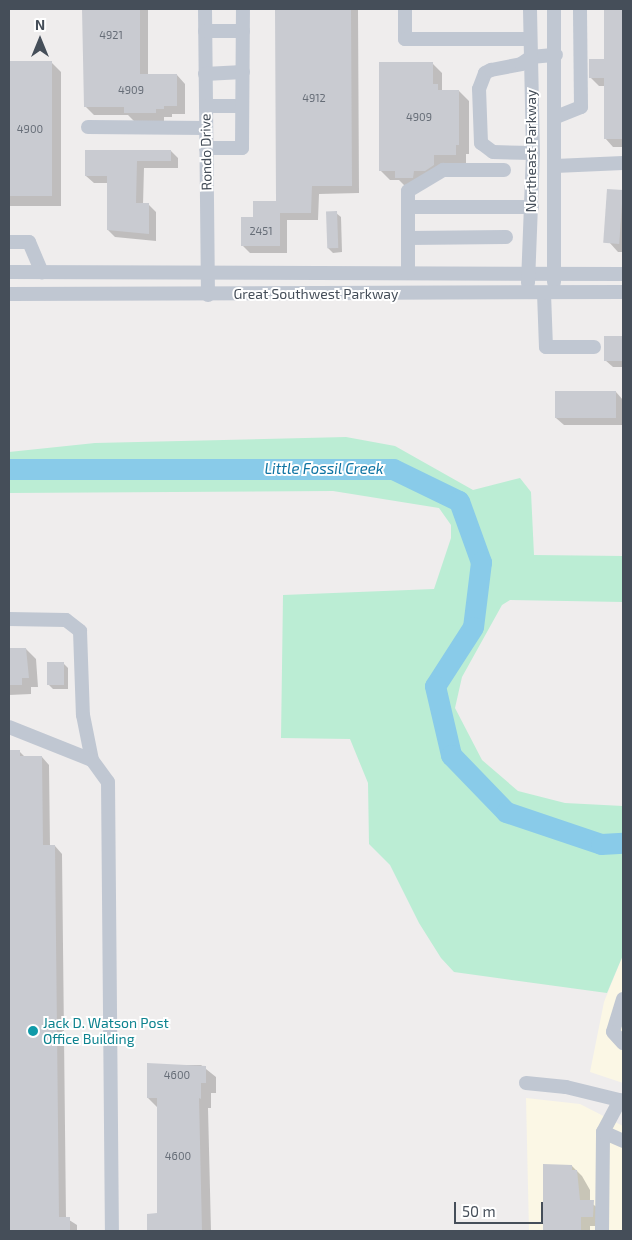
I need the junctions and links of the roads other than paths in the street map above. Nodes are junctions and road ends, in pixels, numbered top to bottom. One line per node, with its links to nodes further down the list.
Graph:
1 (205, 9): 7 (street, Rondo Drive)
2 (243, 9): 8 (street)
3 (405, 9): 9 (street)
4 (530, 9): 9 (street, Northeast Parkway)
5 (554, 9): 10 (street, Northeast Parkway)
6 (580, 9): 16 (street)
7 (205, 30): 8 (street); 13 (street, Rondo Drive)
8 (243, 31): 12 (street)
9 (530, 39): 11 (street, Northeast Parkway)
10 (556, 55): 11 (street); 16 (street, Northeast Parkway)
11 (531, 57): 20 (street, Northeast Parkway); 20 (street)
12 (243, 72): 13 (street); 15 (street)
13 (205, 74): 14 (street, Rondo Drive)
14 (206, 106): 15 (street); 18 (street, Rondo Drive)
15 (242, 106): 19 (street)
16 (556, 117): 22 (street, Northeast Parkway)
17 (88, 127): 18 (street)
18 (206, 128): 19 (street, Rondo Drive)
19 (206, 148): 31 (street, Rondo Drive)
20 (533, 153): 25 (street, Northeast Parkway)
21 (623, 163): 22 (street)
22 (555, 166): 34 (street, Northeast Parkway)
23 (504, 170): 24 (street)
24 (408, 207): 25 (street); 27 (street)
25 (532, 207): 33 (street, Northeast Parkway)
26 (506, 237): 27 (street)
27 (408, 238): 32 (street)
28 (9, 242): 30 (street)
29 (9, 272): 30 (street, Great Southwest Parkway)
30 (42, 272): 31 (street, Great Southwest Parkway)
31 (207, 273): 32 (street, Great Southwest Parkway); 40 (street, Rondo Drive)
32 (408, 274): 33 (street, Great Southwest Parkway)
33 (528, 274): 34 (street, Great Southwest Parkway); 37 (street, Northeast Parkway)
34 (553, 274): 35 (street, Great Southwest Parkway); 38 (street, Northeast Parkway)
35 (623, 274)
36 (623, 292): 38 (street, Great Southwest Parkway)
37 (528, 293): 38 (street, Great Southwest Parkway); 40 (street, Great Southwest Parkway)
38 (549, 293): 41 (street, Northeast Parkway)
39 (9, 294): 40 (street, Great Southwest Parkway)
40 (208, 295)
41 (594, 347)
42 (9, 619): 44 (street)
43 (9, 727): 44 (street)
44 (92, 760): 51 (street)
45 (623, 999): 46 (street)
46 (623, 1043)
47 (526, 1083): 48 (street)
48 (622, 1100): 49 (street)
49 (603, 1132): 50 (street); 52 (street)
50 (623, 1141)
51 (112, 1231)
52 (602, 1231)

